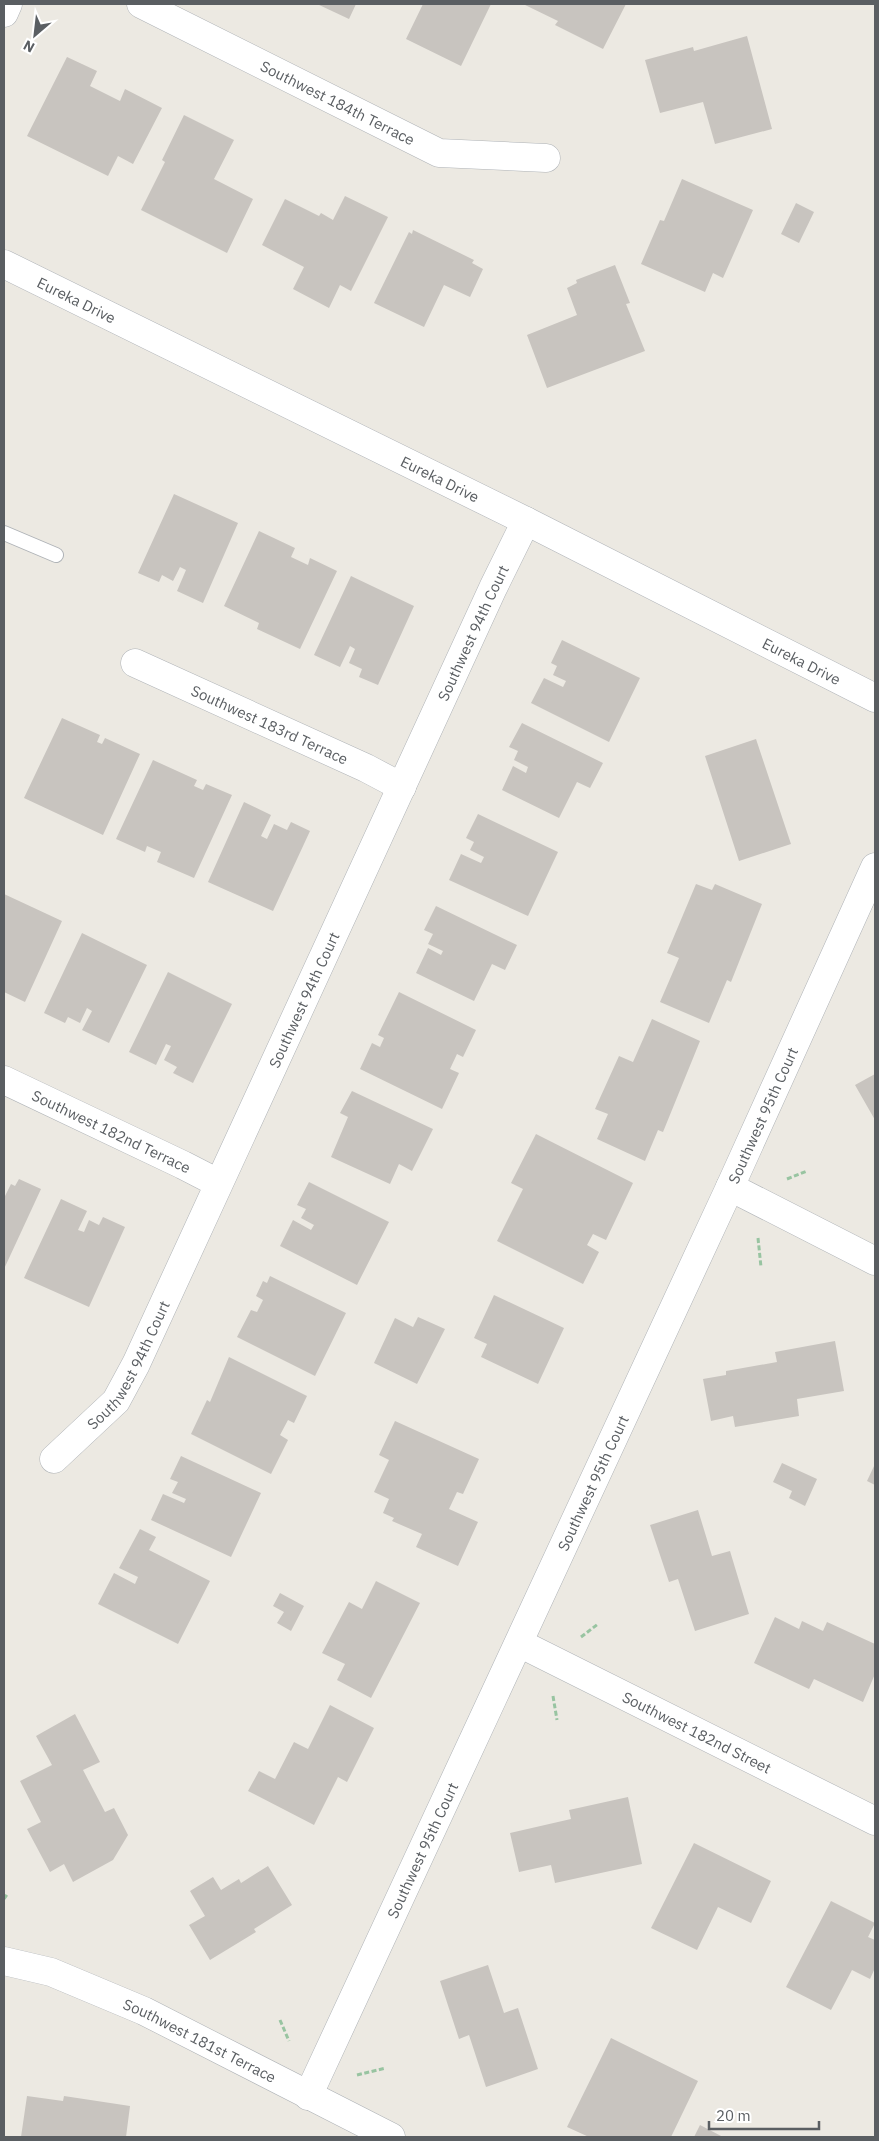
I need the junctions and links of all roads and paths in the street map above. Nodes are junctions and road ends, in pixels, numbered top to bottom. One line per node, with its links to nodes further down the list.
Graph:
1 (8, 4): 3 (street)
2 (140, 4): 4 (street, Southwest 184th Terrace)
3 (4, 13)
4 (546, 158)
5 (4, 264): 6 (street, Eureka Drive)
6 (526, 521): 10 (street, Eureka Drive); 11 (street, Southwest 94th Court)
7 (4, 532): 8 (lane)
8 (56, 555)
9 (136, 663): 11 (street, Southwest 183rd Terrace)
10 (875, 698)
11 (402, 787): 16 (street, Southwest 94th Court)
12 (875, 867): 17 (street, Southwest 95th Court)
13 (4, 1080): 16 (street, Southwest 182nd Terrace)
14 (807, 1171): 15 (path)
15 (783, 1181)
16 (218, 1184): 21 (street, Southwest 94th Court)
17 (730, 1187): 19 (street); 24 (street, Southwest 95th Court)
18 (758, 1235): 20 (path)
19 (875, 1261)
20 (761, 1267)
21 (54, 1459)
22 (598, 1624): 23 (path)
23 (574, 1642)
24 (519, 1643): 27 (street, Southwest 182nd Street); 35 (street, Southwest 95th Court)
25 (552, 1690): 26 (path)
26 (557, 1720)
27 (875, 1820)
28 (8, 1893): 29 (path)
29 (4, 1899)
30 (4, 1961): 35 (street, Southwest 181st Terrace)
31 (280, 2020): 32 (path)
32 (289, 2041)
33 (386, 2068): 34 (path)
34 (357, 2075)
35 (308, 2096): 36 (street, Southwest 181st Terrace)
36 (391, 2137)

